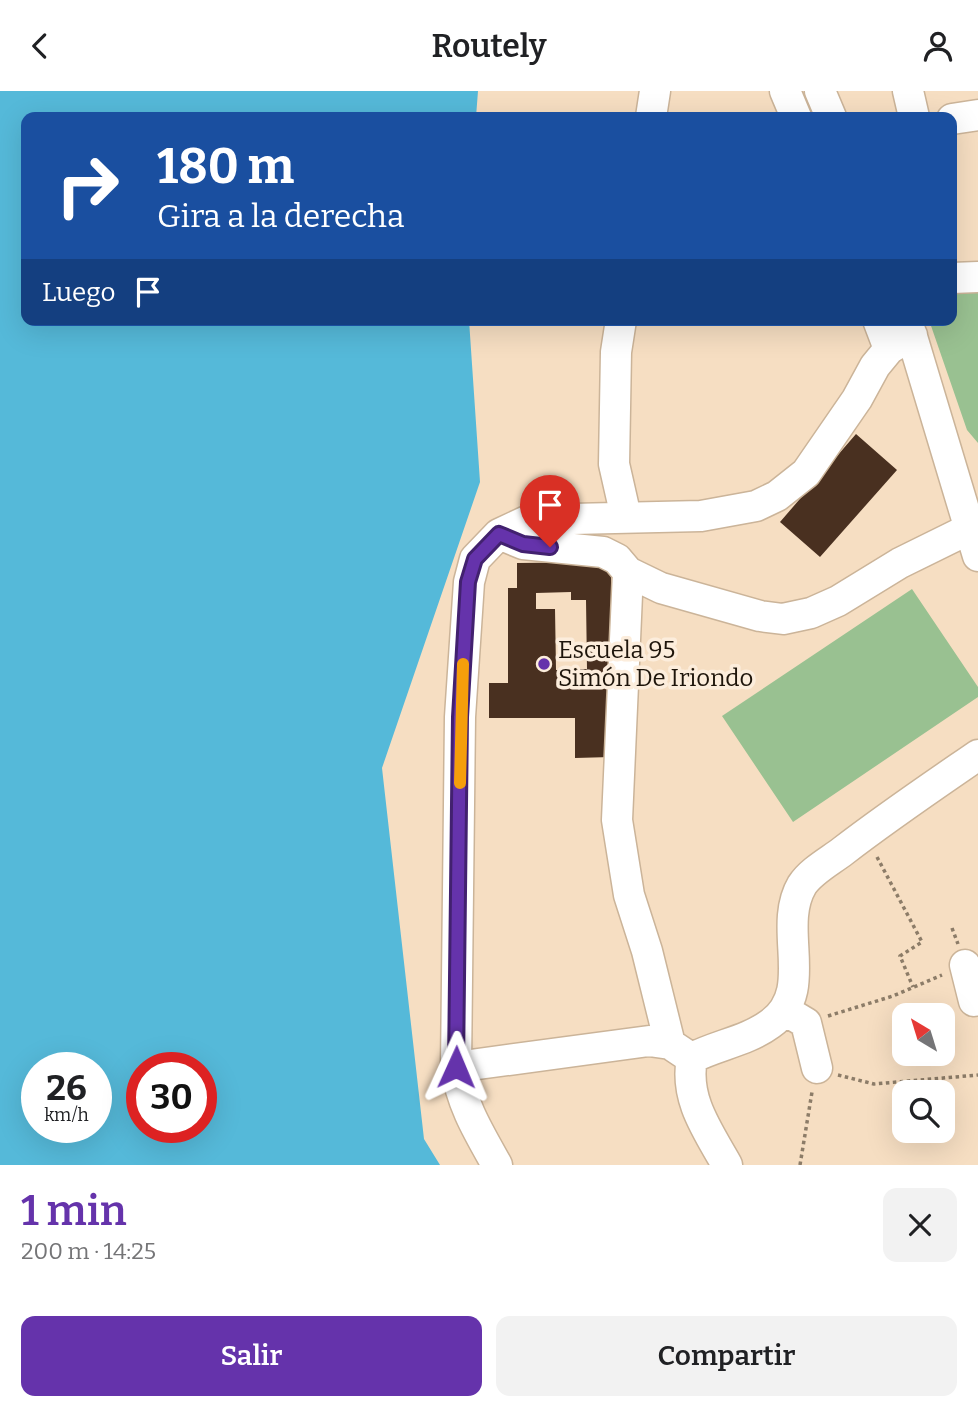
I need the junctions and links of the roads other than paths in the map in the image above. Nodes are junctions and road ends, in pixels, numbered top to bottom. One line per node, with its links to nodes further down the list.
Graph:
1 (655, 91): 5 (street)
2 (785, 91): 6 (street)
3 (820, 91): 7 (street)
4 (908, 91): 8 (street)
5 (652, 112)
6 (794, 112)
7 (829, 112)
8 (913, 112)
9 (978, 115): 10 (street)
10 (957, 118)
11 (978, 277): 12 (street)
12 (957, 278)
13 (620, 326): 16 (street)
14 (903, 335): 15 (street); 16 (street)
15 (969, 490): 18 (street)
16 (626, 517): 17 (street)
17 (499, 534): 19 (street); 25 (street)
18 (974, 542): 19 (street)
19 (628, 572): 24 (street)
20 (978, 755): 23 (street)
21 (965, 965): 22 (street)
22 (978, 1000)
23 (796, 1017): 24 (street); 26 (street)
24 (681, 1051): 25 (street); 28 (street)
25 (456, 1067): 27 (street)
26 (817, 1068)
27 (497, 1165)
28 (727, 1165)

